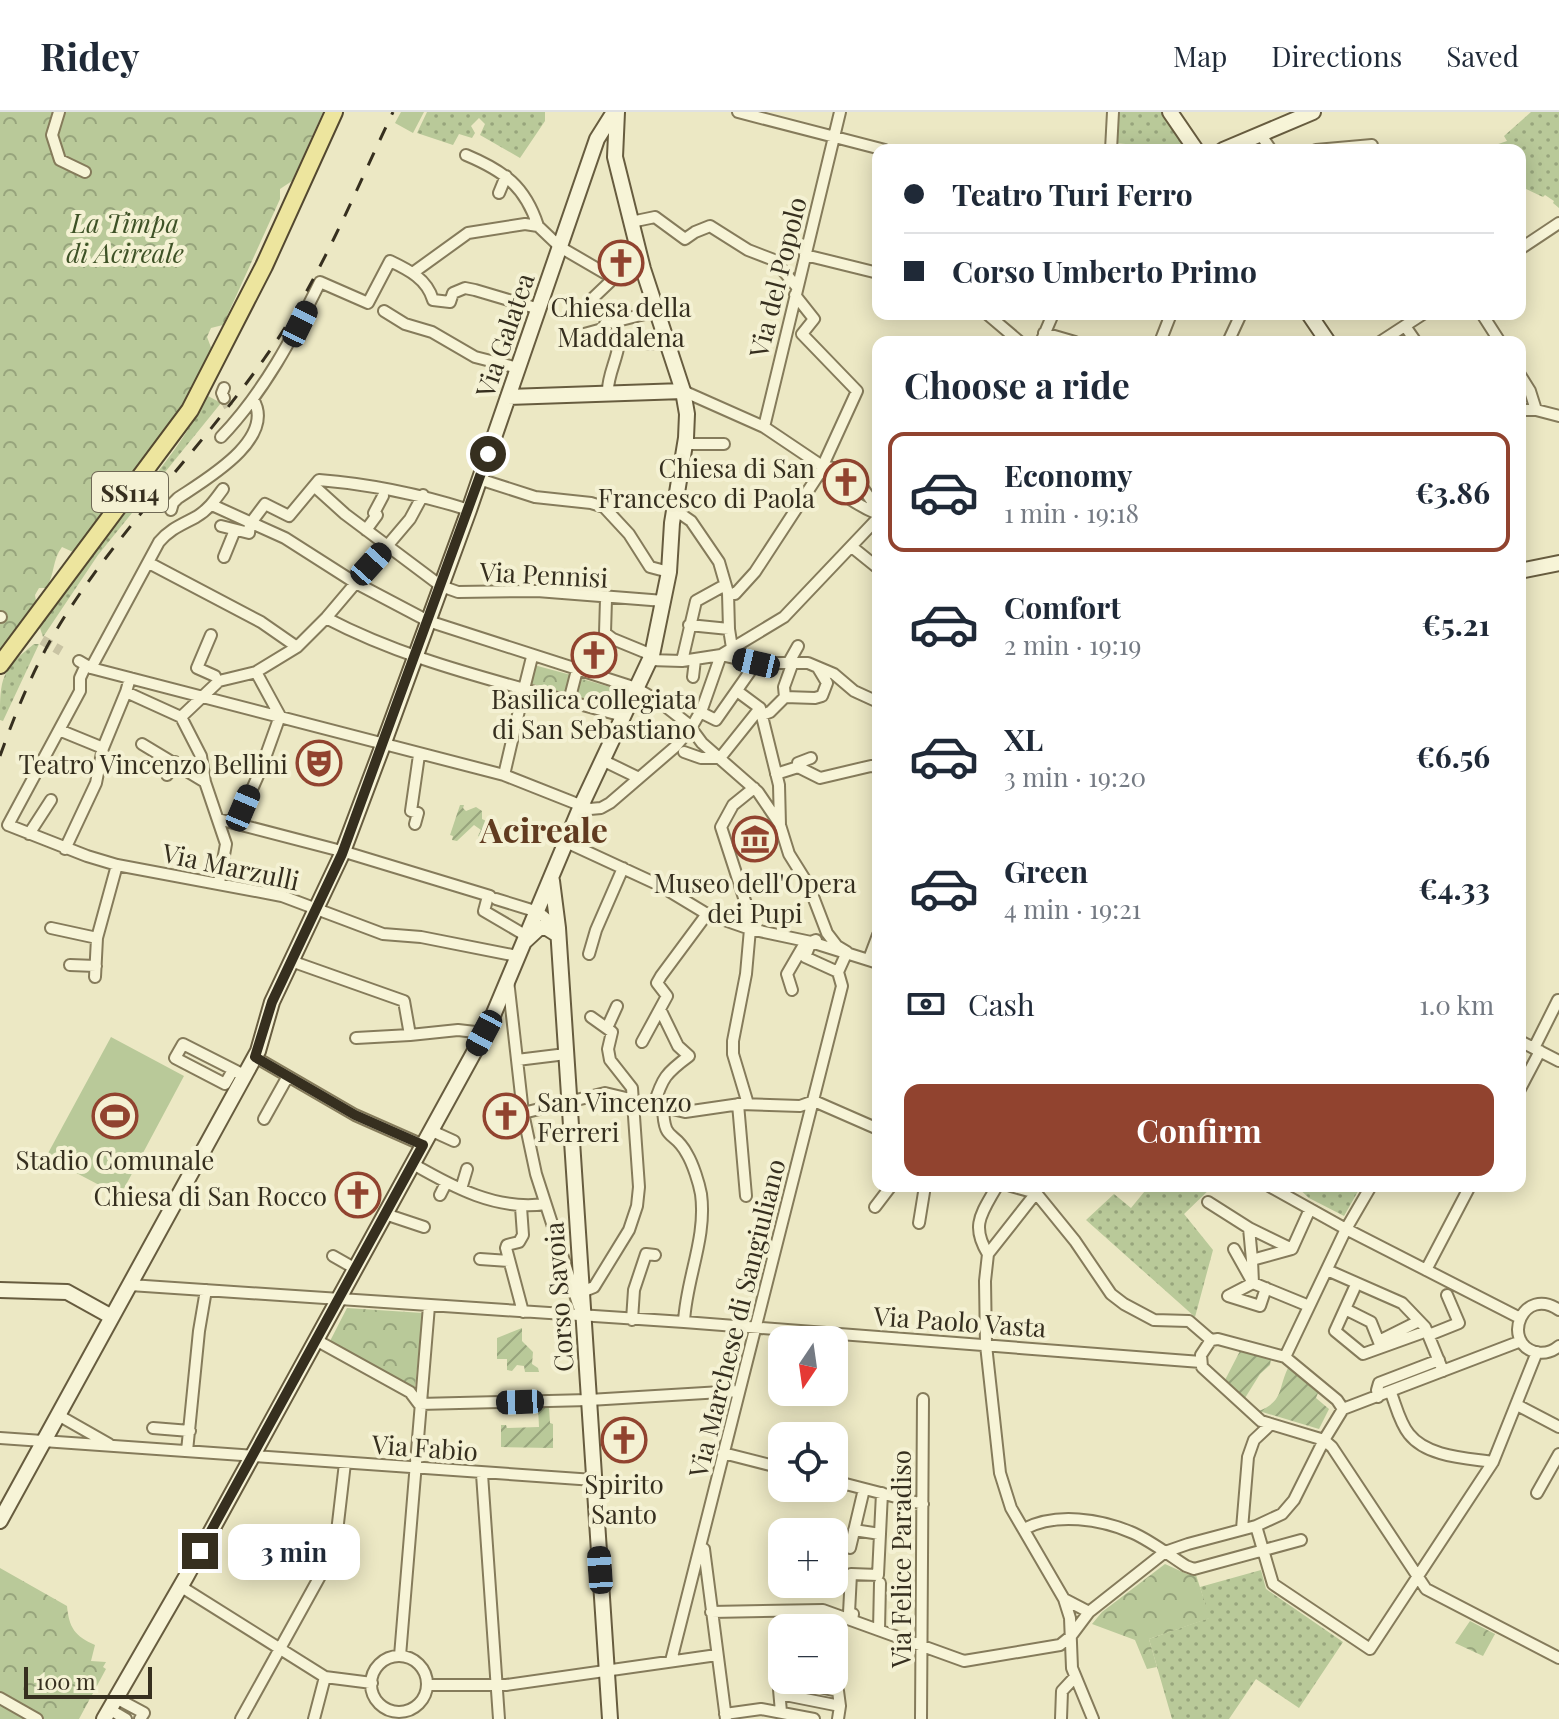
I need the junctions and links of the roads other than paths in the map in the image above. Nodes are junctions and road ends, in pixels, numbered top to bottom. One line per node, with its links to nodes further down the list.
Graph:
1 (59, 112): 21 (street)
2 (328, 112): 36 (main road, SS114)
3 (334, 112): 36 (main road, SS114)
4 (616, 112): 13 (street, Via Galatea); 14 (street)
5 (738, 112): 10 (street)
6 (840, 112): 12 (street, Via del Popolo)
7 (1113, 112): 15 (street)
8 (1170, 112): 16 (street)
9 (1313, 112): 11 (street)
10 (775, 117): 12 (street)
11 (1261, 135): 17 (street); 18 (street)
12 (834, 138): 19 (street); 29 (street, Via del Popolo)
13 (597, 139): 14 (street); 28 (street, Via Galatea)
14 (614, 140): 24 (street)
15 (1111, 144)
16 (1192, 144)
17 (1238, 144)
18 (1267, 144)
19 (872, 147)
20 (466, 155): 22 (street)
21 (85, 172)
22 (506, 176): 23 (street); 26 (street)
23 (499, 193)
24 (631, 222): 30 (street); 34 (street)
25 (1559, 223): 27 (street)
26 (538, 226): 28 (street); 31 (street)
27 (1526, 245)
28 (560, 247): 33 (street); 37 (street, Via Galatea)
29 (805, 255): 32 (street); 34 (street, Via del Popolo)
30 (643, 269): 33 (street); 39 (street)
31 (414, 272): 37 (street); 53 (street)
32 (872, 272)
33 (615, 277): 35 (street)
34 (796, 291): 57 (street, Via del Popolo); 61 (street)
35 (593, 298)
36 (241, 308): 108 (main road, SS114)
37 (539, 309): 48 (street, Via Galatea)
38 (384, 311): 48 (street)
39 (657, 311): 43 (street); 47 (street)
40 (994, 320): 44 (street)
41 (1414, 320): 42 (street)
42 (1405, 326): 45 (street); 46 (street)
43 (577, 336)
44 (1013, 336)
45 (1389, 336)
46 (1412, 336)
47 (666, 340): 50 (street); 51 (street)
48 (518, 368): 52 (street, Via Galatea)
49 (1526, 385): 55 (street)
50 (683, 391): 51 (street); 57 (street); 59 (street)
51 (608, 392): 52 (street)
52 (508, 397): 62 (street, Via Galatea)
53 (253, 399): 58 (street); 69 (street)
54 (1526, 410): 55 (street)
55 (1536, 410): 56 (street)
56 (1559, 416)
57 (764, 427): 61 (street)
58 (221, 437)
59 (685, 444): 60 (street); 71 (street)
60 (724, 444)
61 (822, 466): 68 (street); 72 (street); 88 (street)
62 (479, 479): 70 (street, Via Galatea); 85 (street)
63 (314, 486): 65 (street); 74 (street); 77 (street, Via Pennisi)
64 (223, 489): 67 (street)
65 (423, 495): 70 (street); 78 (street)
66 (383, 496): 77 (street)
67 (212, 505): 74 (street); 81 (street)
68 (872, 505)
69 (171, 510)
70 (469, 510): 87 (street, Via Galatea)
71 (675, 510): 85 (street); 88 (street)
72 (872, 512)
73 (872, 522): 79 (street)
74 (250, 524): 76 (street); 86 (street)
75 (221, 526): 76 (street)
76 (235, 530): 80 (street)
77 (366, 530): 78 (street, Via Pennisi)
78 (387, 545): 86 (street); 87 (street, Via Pennisi)
79 (852, 547): 82 (street); 98 (street)
80 (224, 557)
81 (149, 563): 97 (street); 106 (street)
82 (872, 563)
83 (1559, 563): 84 (street)
84 (1526, 570)
85 (669, 572): 90 (street)
86 (354, 582): 91 (street); 92 (street)
87 (441, 586): 89 (street, Via Pennisi); 92 (street, Via Galatea)
88 (725, 587): 93 (street); 94 (street)
89 (606, 599): 90 (street, Via Pennisi); 101 (street)
90 (664, 601): 101 (street)
91 (326, 618): 97 (street); 100 (street)
92 (428, 621): 99 (street); 100 (street, Via Galatea)
93 (689, 625): 94 (street); 104 (street)
94 (729, 629): 98 (street)
95 (211, 635): 112 (street)
96 (798, 646): 105 (street)
97 (297, 647): 111 (street)
98 (732, 648): 102 (street)
99 (531, 656): 110 (street); 116 (street)
100 (415, 657): 116 (street); 133 (street, Via Galatea)
101 (656, 657): 104 (street); 115 (street)
102 (719, 657): 103 (street); 107 (street); 123 (street)
103 (695, 660): 104 (street); 113 (street)
104 (682, 661)
105 (791, 662): 107 (street); 109 (street); 120 (street)
106 (88, 664): 114 (street); 130 (street)
107 (756, 664): 117 (street)
108 (0, 665)
109 (815, 665): 120 (street); 121 (street)
110 (577, 670): 115 (street); 122 (street)
111 (256, 672): 119 (street); 125 (street)
112 (215, 676)
113 (693, 677)
114 (130, 678): 118 (street); 119 (street)
115 (636, 688): 127 (street); 129 (street)
116 (523, 689): 122 (street); 144 (street)
117 (737, 691): 123 (street); 124 (street)
118 (125, 694): 126 (street); 134 (street)
119 (203, 695): 125 (street); 126 (street)
120 (785, 697): 124 (street)
121 (872, 699)
122 (569, 701): 127 (street)
123 (701, 710): 129 (street)
124 (761, 711): 128 (street); 131 (street)
125 (280, 716): 133 (street); 152 (street)
126 (181, 717): 147 (street)
127 (622, 718): 139 (street)
128 (747, 722): 131 (street); 137 (street)
129 (689, 728): 137 (street); 145 (street)
130 (59, 730): 134 (street); 155 (street, Via Marzulli)
131 (767, 733): 146 (street)
132 (142, 744): 140 (street)
133 (383, 745): 136 (street); 158 (street, Via Galatea)
134 (103, 748): 157 (street)
135 (684, 752): 137 (street)
136 (419, 755): 144 (street); 153 (street)
137 (720, 758): 148 (street)
138 (811, 758): 142 (street)
139 (602, 760): 145 (street); 150 (street)
140 (175, 762): 143 (street); 147 (street)
141 (872, 766): 142 (street)
142 (798, 767): 146 (street)
143 (167, 775)
144 (504, 775): 150 (street)
145 (639, 778): 150 (street)
146 (778, 780): 154 (street)
147 (205, 782): 151 (street)
148 (756, 790): 154 (street); 169 (street)
149 (51, 800): 155 (street)
150 (581, 806): 156 (street)
151 (218, 819): 152 (street); 162 (street)
152 (237, 823): 158 (street)
153 (415, 824)
154 (780, 825): 168 (street)
155 (29, 834): 157 (street, Via Marzulli)
156 (566, 842): 160 (street); 161 (street)
157 (65, 849): 159 (street, Via Marzulli)
158 (342, 854): 163 (street); 164 (street, Via Galatea)
159 (117, 865): 162 (street, Via Marzulli); 171 (street)
160 (623, 868): 166 (street); 175 (street)
161 (553, 872): 165 (street); 170 (street, Corso Savoia)
162 (219, 883): 164 (street, Via Marzulli)
163 (491, 897): 165 (street); 173 (street)
164 (316, 908): 173 (street, Via Marzulli); 177 (street, Via Galatea)
165 (535, 911): 170 (street); 173 (street)
166 (707, 914): 169 (street); 184 (street)
167 (51, 928): 171 (street)
168 (825, 928): 172 (street); 174 (street)
169 (750, 929): 172 (street); 203 (street)
170 (558, 931): 173 (street); 193 (street, Corso Savoia)
171 (97, 938): 178 (street)
172 (804, 942): 174 (street); 179 (street); 181 (street)
173 (522, 943): 180 (street)
174 (847, 952): 176 (street); 179 (street)
175 (589, 954)
176 (872, 960)
177 (291, 961): 188 (street); 194 (street, Via Galatea)
178 (70, 965)
179 (838, 972): 202 (street, Via Marchese di Sangiuliano)
180 (508, 978): 187 (street); 195 (street)
181 (792, 990)
182 (1558, 1000): 192 (street)
183 (617, 1006): 186 (street)
184 (660, 1009): 190 (street); 204 (street)
185 (591, 1017): 186 (street)
186 (607, 1028): 200 (street)
187 (484, 1033): 188 (street); 208 (street)
188 (410, 1035): 189 (street)
189 (356, 1038)
190 (642, 1042)
191 (1526, 1044): 192 (street)
192 (1537, 1050): 196 (street); 198 (street)
193 (566, 1054): 195 (street); 201 (street, Corso Savoia)
194 (255, 1057): 197 (street, Via Galatea); 199 (street)
195 (517, 1060): 205 (street)
196 (1559, 1061)
197 (239, 1073): 197 (street); 248 (street, Via Galatea)
198 (1526, 1075)
199 (290, 1077): 206 (street); 208 (street)
200 (632, 1098): 201 (street); 204 (street); 253 (street)
201 (569, 1101): 205 (street); 234 (street, Corso Savoia)
202 (814, 1101): 203 (street); 207 (street); 267 (street, Via Marchese di Sangiuliano)
203 (743, 1104): 204 (street); 223 (street)
204 (659, 1106): 266 (street)
205 (523, 1113): 225 (street)
206 (264, 1119)
207 (872, 1126)
208 (428, 1138): 209 (street); 210 (street)
209 (454, 1141)
210 (413, 1164): 212 (street); 229 (street)
211 (467, 1169): 213 (street)
212 (446, 1183): 213 (street); 222 (street)
213 (461, 1189): 226 (street)
214 (886, 1192): 227 (street)
215 (924, 1192): 230 (street)
216 (994, 1192): 238 (street)
217 (1033, 1192): 221 (street)
218 (1280, 1192): 228 (street)
219 (1368, 1192): 233 (street)
220 (1467, 1192): 246 (street)
221 (1036, 1193): 238 (street); 269 (street)
222 (440, 1195)
223 (746, 1196)
224 (1208, 1202): 232 (street)
225 (545, 1204): 226 (street); 235 (street)
226 (521, 1207): 243 (street)
227 (875, 1207)
228 (1310, 1209): 233 (street); 237 (street)
229 (385, 1214): 231 (street); 244 (street)
230 (919, 1223)
231 (424, 1227)
232 (1249, 1228): 237 (street); 242 (street)
233 (1346, 1229): 245 (street); 246 (street)
234 (578, 1237): 235 (street); 253 (street, Corso Savoia)
235 (557, 1242): 253 (street)
236 (1234, 1249): 247 (street)
237 (1292, 1249): 242 (street)
238 (988, 1254): 273 (street)
239 (655, 1255): 264 (street)
240 (333, 1256): 244 (street)
241 (480, 1259): 243 (street)
242 (1252, 1260): 247 (street)
243 (509, 1261): 260 (street)
244 (356, 1269): 255 (street)
245 (1327, 1270): 257 (street); 265 (street)
246 (1426, 1270): 263 (street)
247 (1253, 1283): 249 (street); 249 (street)
248 (130, 1285): 252 (street, Via Paolo Vasta); 262 (street, Via Galatea)
249 (1266, 1288): 257 (street)
250 (1354, 1289): 258 (street)
251 (0, 1290): 262 (street)
252 (206, 1290): 255 (street, Via Paolo Vasta); 291 (street)
253 (578, 1293): 261 (street, Corso Savoia)
254 (1447, 1295): 268 (street)
255 (339, 1299): 256 (street, Via Paolo Vasta); 270 (street)
256 (429, 1306): 260 (street, Via Paolo Vasta); 284 (street)
257 (1309, 1306): 276 (street)
258 (1345, 1309): 272 (street); 272 (street)
259 (1559, 1310): 263 (street)
260 (523, 1312): 261 (street, Via Paolo Vasta)
261 (583, 1316): 264 (street, Via Paolo Vasta); 283 (street, Corso Savoia)
262 (112, 1317): 287 (street, Via Galatea)
263 (1520, 1318): 271 (street)
264 (632, 1320): 266 (street, Via Paolo Vasta)
265 (1419, 1321): 268 (street); 272 (street)
266 (684, 1322): 267 (street, Via Paolo Vasta)
267 (755, 1327): 273 (street, Via Paolo Vasta); 279 (street, Via Marchese di Sangiuliano)
268 (1428, 1333): 272 (street); 278 (street)
269 (1208, 1337): 276 (street); 277 (street)
270 (316, 1340): 284 (street); 298 (street)
271 (1521, 1341): 275 (street); 278 (street)
272 (1380, 1344)
273 (986, 1345): 277 (street, Via Paolo Vasta); 313 (street)
274 (1559, 1346): 275 (street)
275 (1537, 1352): 285 (street)
276 (1286, 1355): 286 (street)
277 (1195, 1361): 288 (street)
278 (1441, 1366): 280 (street); 281 (street)
279 (738, 1391): 283 (street); 297 (street, Via Marchese di Sangiuliano)
280 (1391, 1393): 281 (street); 300 (street)
281 (1378, 1397): 286 (street)
282 (923, 1399): 310 (street, Via Felice Paradiso)
283 (589, 1400): 284 (street); 305 (street, Corso Savoia)
284 (419, 1404): 303 (street)
285 (1517, 1405): 289 (street); 300 (street)
286 (1345, 1408): 294 (street)
287 (58, 1415): 293 (street, Via Galatea); 295 (street)
288 (1267, 1427): 294 (street); 314 (street)
289 (1559, 1427)
290 (153, 1428): 291 (street)
291 (190, 1431): 296 (street)
292 (0, 1438): 293 (street, Via Fabio)
293 (44, 1441): 295 (street, Via Fabio); 311 (street, Via Galatea)
294 (1328, 1444): 312 (street); 322 (street)
295 (111, 1446): 296 (street, Via Fabio)
296 (187, 1451): 298 (street, Via Fabio)
297 (723, 1453): 302 (street); 318 (street, Via Marchese di Sangiuliano)
298 (252, 1456): 301 (street, Via Fabio); 324 (street)
299 (1558, 1458): 309 (street)
300 (1493, 1462): 322 (street)
301 (345, 1463): 303 (street, Via Fabio); 332 (street)
302 (768, 1464)
303 (415, 1468): 304 (street, Via Fabio); 334 (street)
304 (482, 1474): 305 (street, Via Fabio); 342 (street)
305 (594, 1480): 337 (street, Corso Savoia)
306 (848, 1485): 307 (street)
307 (864, 1489): 308 (street); 315 (street)
308 (882, 1493): 310 (street); 316 (street)
309 (1537, 1493)
310 (923, 1504): 331 (street, Via Felice Paradiso)
311 (0, 1521)
312 (1256, 1526): 314 (street); 320 (street)
313 (1024, 1529): 321 (street); 325 (street)
314 (1242, 1529): 321 (street)
315 (854, 1530): 316 (street); 319 (street)
316 (880, 1534): 328 (street)
317 (1301, 1540): 320 (street)
318 (703, 1543): 326 (street); 336 (street, Via Marchese di Sangiuliano)
319 (850, 1548)
320 (1263, 1551): 321 (street); 322 (street)
321 (1165, 1552): 327 (street)
322 (1418, 1579): 335 (street)
323 (880, 1583): 329 (street)
324 (180, 1586): 332 (street); 347 (street)
325 (1064, 1599): 327 (street); 330 (street)
326 (711, 1612): 328 (street); 333 (street)
327 (1089, 1612): 330 (street)
328 (852, 1620): 329 (street)
329 (879, 1630): 331 (street)
330 (1071, 1636): 331 (street); 339 (street)
331 (922, 1646): 360 (street, Via Felice Paradiso)
332 (281, 1648): 338 (street); 354 (street)
333 (717, 1655): 336 (street); 350 (street)
334 (400, 1656): 340 (street); 341 (street)
335 (1559, 1658)
336 (671, 1661): 337 (street)
337 (607, 1670): 342 (street); 357 (street, Corso Savoia)
338 (325, 1677): 340 (street); 355 (street)
339 (1075, 1677): 361 (street); 362 (street)
340 (372, 1683): 349 (street)
341 (427, 1685): 342 (street); 349 (street)
342 (497, 1686): 356 (street)
343 (780, 1694): 346 (street); 348 (street)
344 (838, 1694): 346 (street)
345 (0, 1698): 351 (street)
346 (840, 1706): 359 (street)
347 (110, 1709): 352 (street); 353 (street)
348 (781, 1712): 350 (street); 358 (street)
349 (396, 1715)
350 (726, 1716)
351 (37, 1719)
352 (126, 1719)
353 (140, 1719)
354 (241, 1719)
355 (314, 1719)
356 (499, 1719)
357 (610, 1719)
358 (814, 1719)
359 (838, 1719)
360 (921, 1719)
361 (1061, 1719)
362 (1093, 1719)

